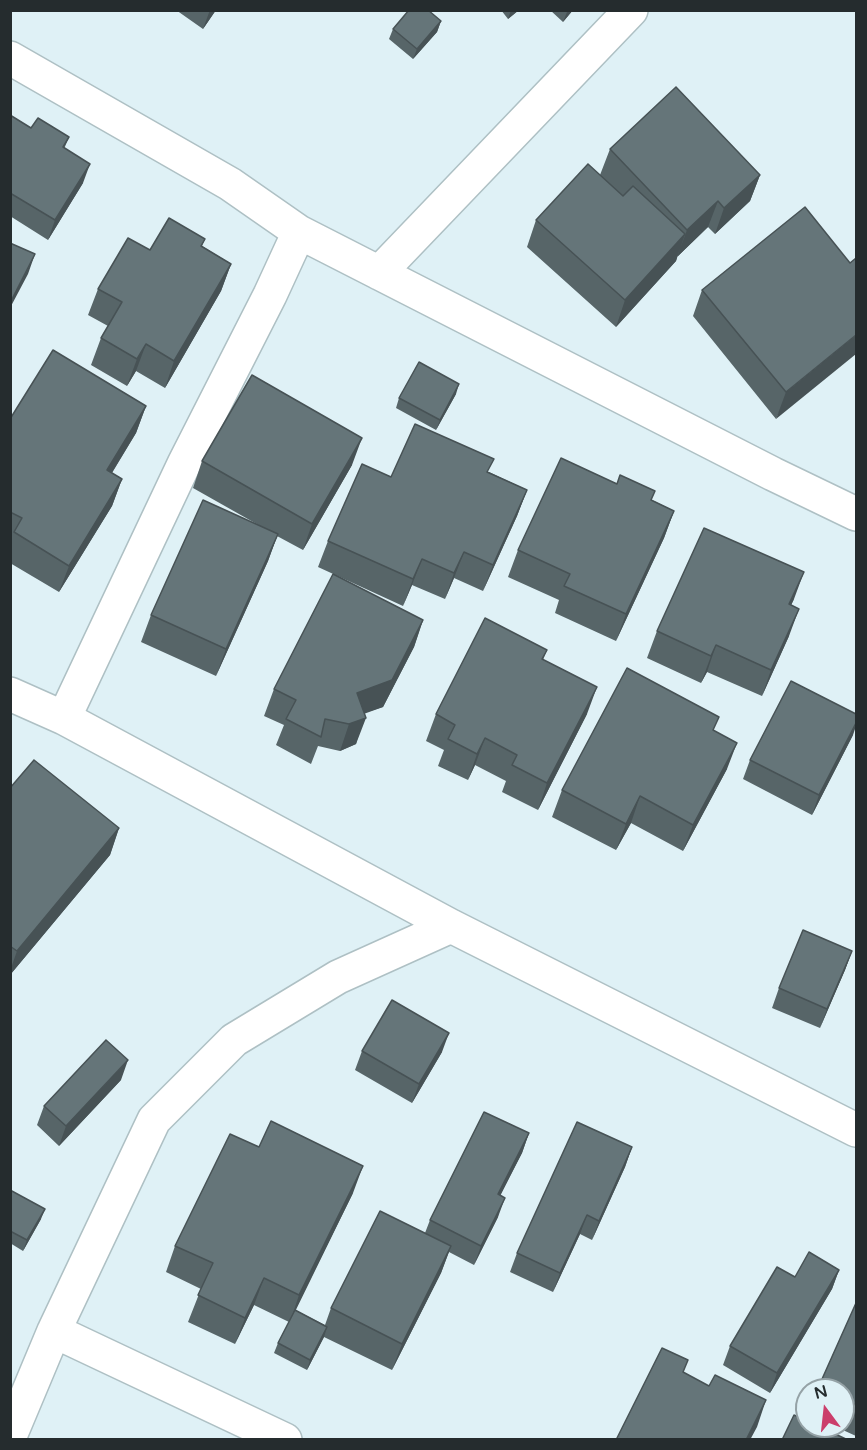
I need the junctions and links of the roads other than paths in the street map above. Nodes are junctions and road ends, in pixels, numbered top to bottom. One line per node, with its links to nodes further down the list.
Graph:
1 (631, 10): 4 (street)
2 (10, 58): 3 (street)
3 (299, 232): 4 (street); 7 (street)
4 (379, 273): 5 (street)
5 (856, 514)
6 (13, 699): 7 (street)
7 (64, 718): 8 (street)
8 (451, 926): 9 (street); 10 (street)
9 (856, 1130)
10 (54, 1331): 11 (street); 12 (street)
11 (10, 1436)
12 (285, 1440)

